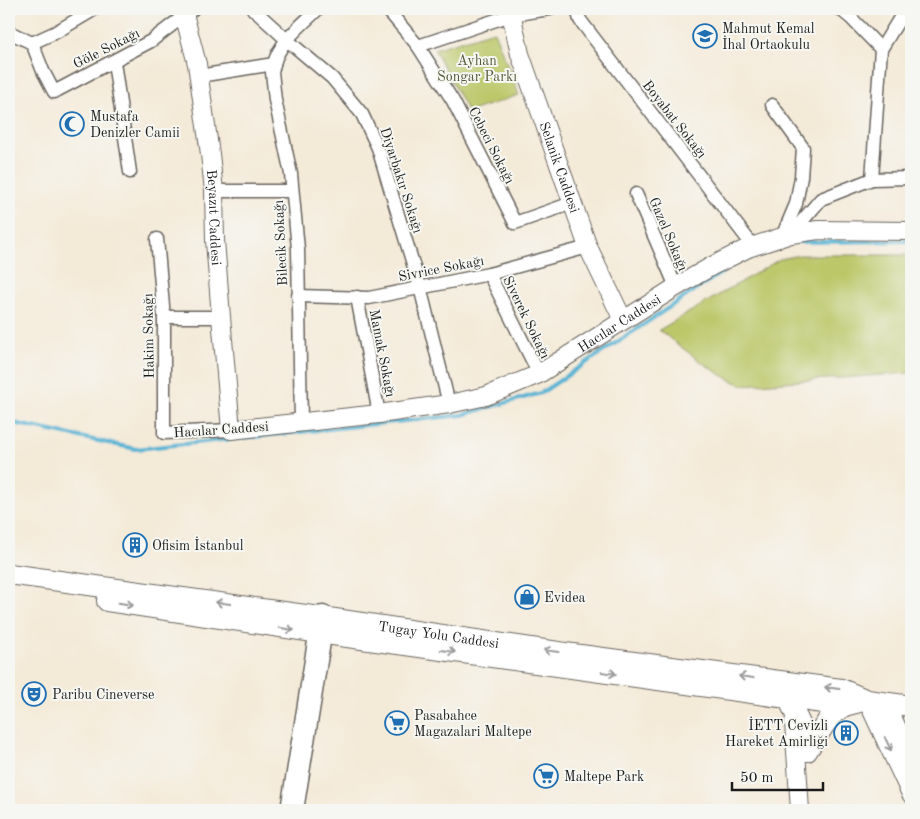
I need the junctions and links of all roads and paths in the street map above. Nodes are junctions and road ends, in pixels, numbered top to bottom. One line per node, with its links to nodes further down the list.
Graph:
1 (95, 9): 13 (street)
2 (253, 9): 12 (street, Diyarbakır Sokağı)
3 (318, 9): 12 (street)
4 (387, 9): 14 (street, Cebeci Sokağı)
5 (549, 9): 10 (street)
6 (577, 9): 30 (street, Boyabat Sokağı)
7 (840, 9): 15 (street)
8 (186, 10): 16 (street, Göle Sokağı); 18 (street, Beyazıt Caddesi)
9 (905, 10): 15 (street)
10 (511, 12): 14 (street); 26 (street, Selanik Caddesi)
11 (9, 32): 13 (street)
12 (286, 40): 17 (street); 33 (street, Diyarbakır Sokağı)
13 (32, 43): 16 (street, Göle Sokağı)
14 (418, 46): 26 (street, Cebeci Sokağı)
15 (880, 49): 21 (street)
16 (114, 62): 20 (street)
17 (274, 64): 18 (street); 24 (street, Bilecik Sokağı)
18 (199, 76): 23 (street, Beyazıt Caddesi)
19 (772, 105): 28 (street)
20 (130, 172)
21 (872, 178): 22 (street); 28 (street)
22 (911, 178)
23 (214, 191): 24 (street); 37 (street, Beyazıt Caddesi)
24 (292, 192): 35 (street, Bilecik Sokağı)
25 (636, 194): 34 (street, Gazel Sokağı)
26 (572, 203): 31 (street, Selanik Caddesi)
27 (911, 231): 28 (street, Hacılar Caddesi)
28 (787, 235): 30 (street, Hacılar Caddesi)
29 (157, 240): 38 (street, Hakim Sokağı)
30 (753, 246): 34 (street, Hacılar Caddesi)
31 (588, 247): 32 (street, Sivrice Sokağı); 39 (street, Selanik Caddesi)
32 (489, 274): 33 (street, Sivrice Sokağı); 40 (street, Siverek Sokağı)
33 (420, 287): 36 (street, Sivrice Sokağı); 41 (street, Diyarbakır Sokağı)
34 (676, 287): 39 (street, Hacılar Caddesi)
35 (298, 296): 36 (street, Sivrice Sokağı); 43 (street, Bilecik Sokağı)
36 (357, 297): 42 (street, Mamak Sokağı)
37 (221, 317): 38 (street); 44 (street, Beyazıt Caddesi)
38 (164, 318): 45 (street, Hakim Sokağı)
39 (623, 320): 40 (street, Hacılar Caddesi)
40 (539, 374): 41 (street, Hacılar Caddesi)
41 (449, 404): 42 (street, Hacılar Caddesi)
42 (379, 414): 43 (street, Hacılar Caddesi)
43 (301, 423): 44 (street, Hacılar Caddesi)
44 (231, 430): 45 (street, Hacılar Caddesi)
45 (164, 433)
46 (9, 574): 48 (main road, Tugay Yolu Caddesi, one-way to 46)
47 (9, 587): 48 (main road, Tugay Yolu Caddesi, one-way to 48)
48 (328, 626): 49 (main road, Tugay Yolu Caddesi, one-way to 49); 49 (main road, Tugay Yolu Caddesi, one-way to 48); 56 (highway); 57 (highway)
49 (794, 698): 50 (main road, Tugay Yolu Caddesi, one-way to 49); 51 (main road, Tugay Yolu Caddesi); 53 (main road); 58 (street)
50 (876, 701): 51 (main road, Tugay Yolu Caddesi); 52 (main road, Tugay Yolu Caddesi); 54 (street); 55 (street, one-way to 55)
51 (844, 706): 53 (main road)
52 (911, 706)
53 (807, 751): 59 (street)
54 (911, 758)
55 (911, 794)
56 (292, 810)
57 (305, 810)
58 (800, 810)
59 (811, 810)

